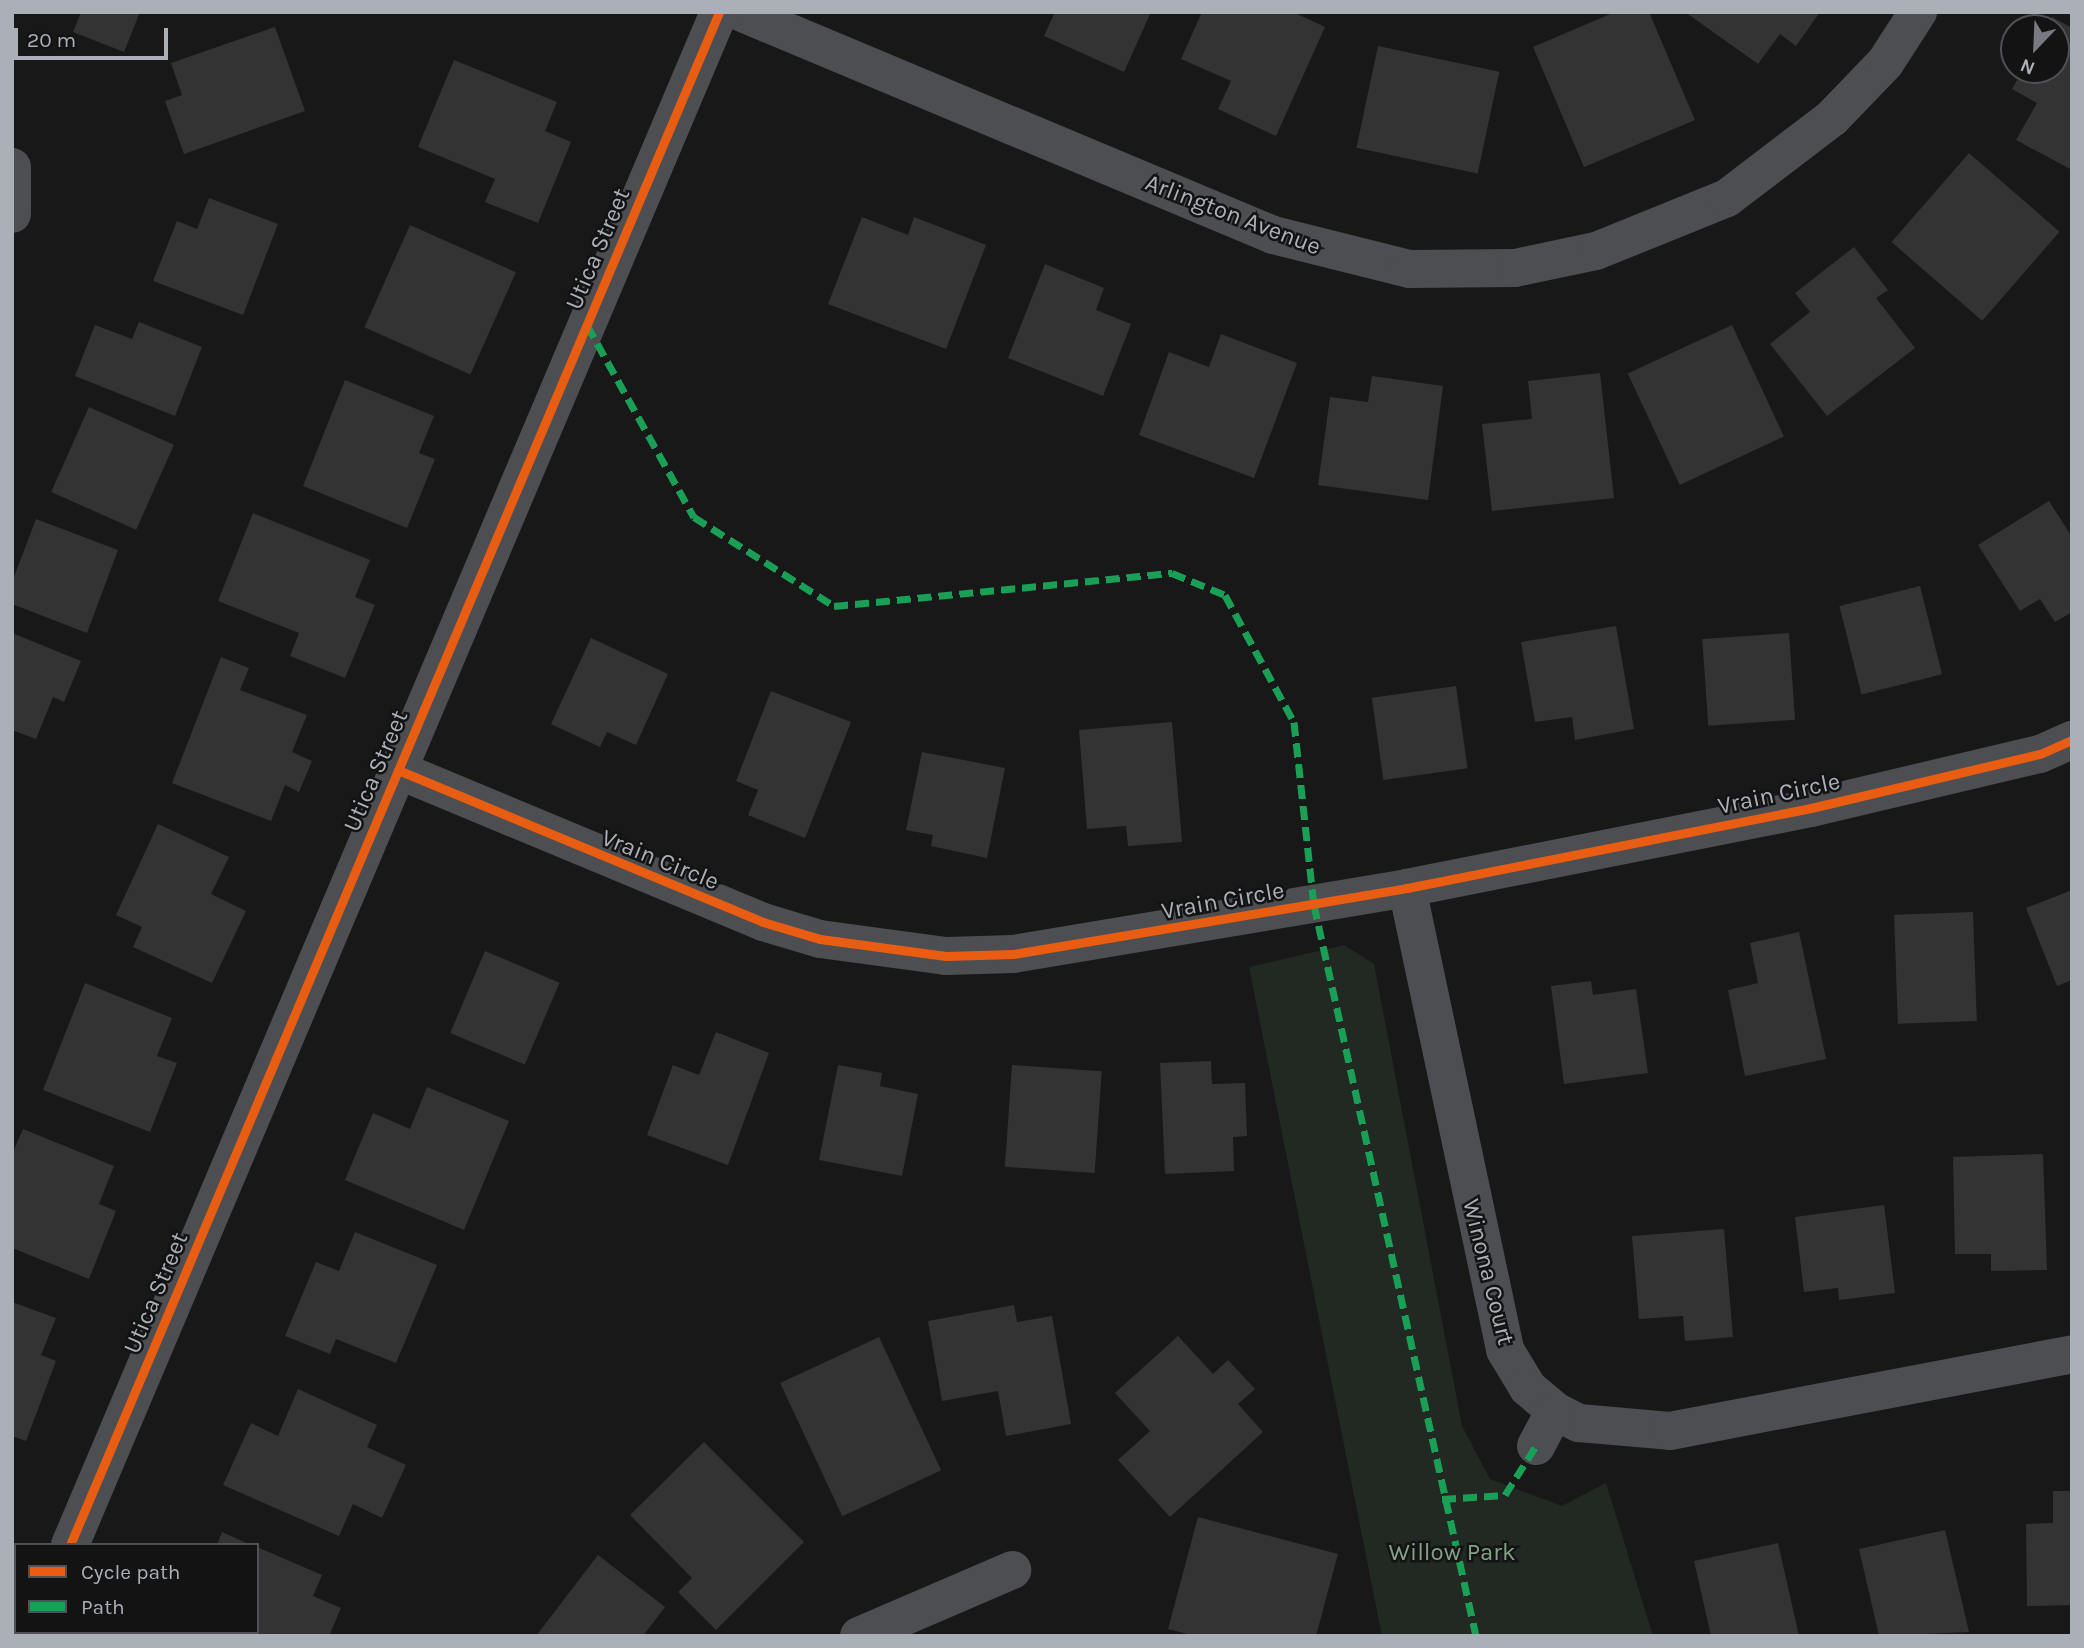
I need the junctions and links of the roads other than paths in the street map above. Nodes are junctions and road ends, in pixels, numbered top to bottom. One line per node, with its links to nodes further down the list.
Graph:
1 (719, 12): 7 (street, Utica Street)
2 (740, 12): 3 (street, Arlington Avenue)
3 (1918, 12)
4 (12, 167): 5 (street)
5 (12, 214)
6 (2072, 740): 8 (street, Vrain Circle)
7 (398, 770): 8 (street, Vrain Circle); 12 (street, Utica Street)
8 (1407, 888): 10 (street, Winona Court)
9 (2072, 1354): 10 (street, Winona Court)
10 (1555, 1411): 11 (street)
11 (1536, 1446)
12 (71, 1543)
13 (1012, 1570): 14 (street)
14 (859, 1636)

